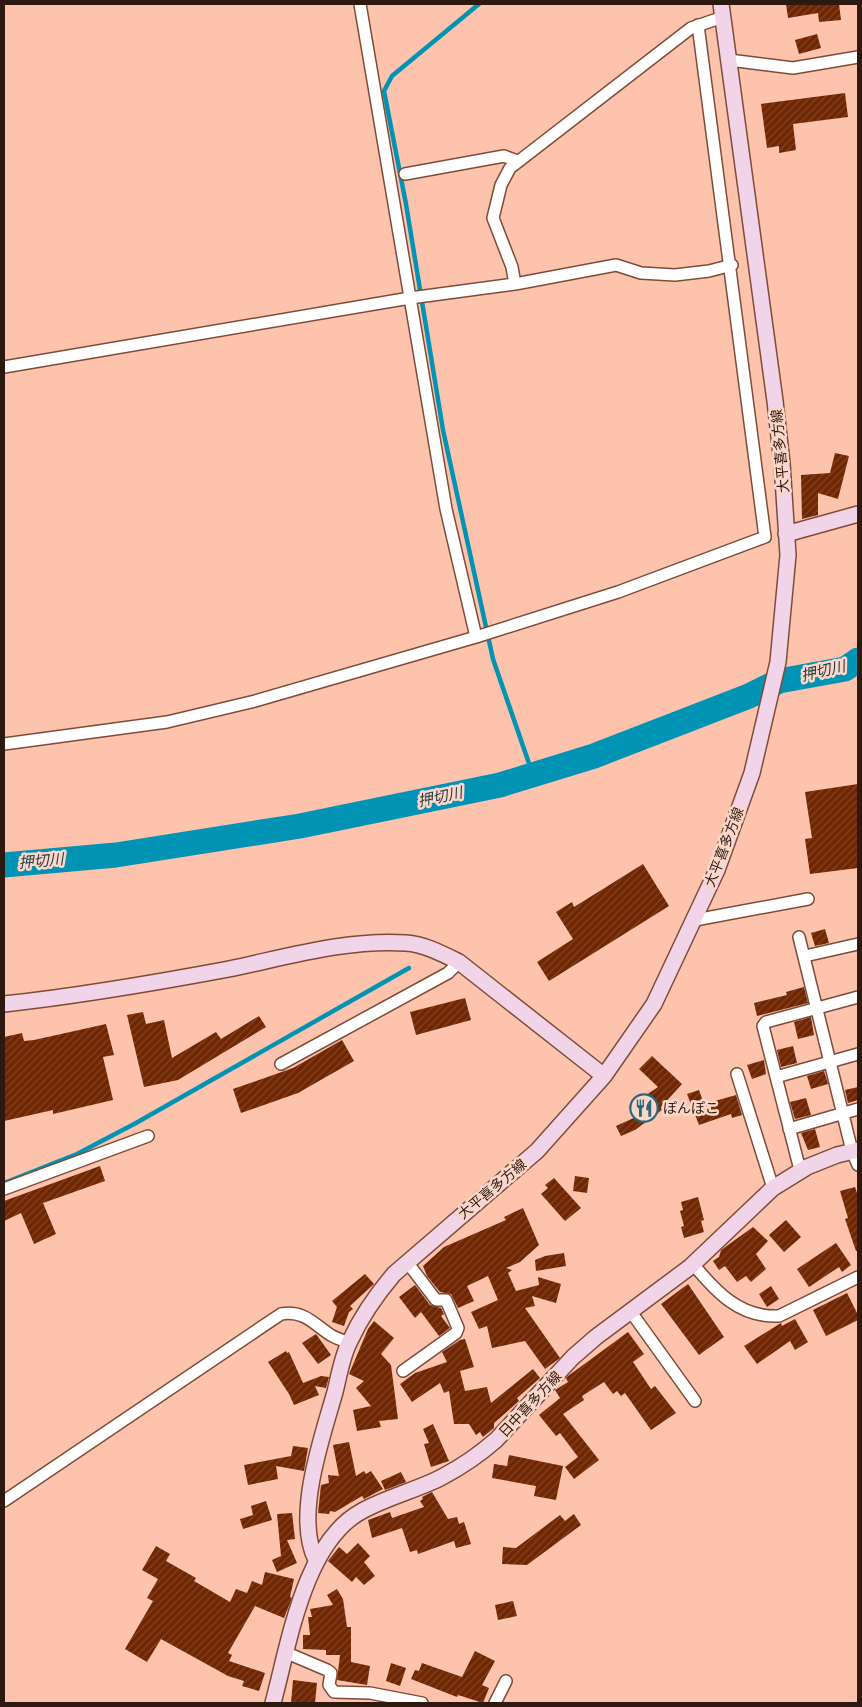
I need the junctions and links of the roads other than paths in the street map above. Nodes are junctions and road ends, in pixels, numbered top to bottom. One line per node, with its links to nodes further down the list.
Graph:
1 (360, 4): 10 (street)
2 (722, 11): 3 (street); 5 (main road, 大平喜多方線)
3 (698, 25): 6 (street); 8 (street)
4 (858, 57): 5 (street)
5 (729, 60): 13 (main road, 大平喜多方線)
6 (517, 161): 7 (street); 9 (street)
7 (405, 174)
8 (732, 265): 9 (street); 14 (street)
9 (515, 284): 10 (street)
10 (410, 298): 11 (street); 14 (street)
11 (4, 367)
12 (858, 514): 13 (main road)
13 (786, 534): 17 (main road, 大平喜多方線)
14 (476, 637): 15 (street)
15 (4, 744)
16 (808, 899): 17 (street)
17 (695, 920): 29 (main road, 大平喜多方線)
18 (799, 937): 20 (street)
19 (858, 944): 20 (street)
20 (805, 956): 24 (street)
21 (459, 962): 23 (main road); 27 (street); 29 (main road)
22 (858, 997): 24 (street)
23 (4, 1004)
24 (818, 1008): 26 (street); 30 (street)
25 (858, 1054): 26 (street)
26 (831, 1061): 30 (street); 32 (street)
27 (281, 1064)
28 (737, 1074): 38 (street)
29 (604, 1076): 40 (main road, 大平喜多方線)
30 (776, 1077): 33 (street)
31 (858, 1109): 32 (street)
32 (844, 1112): 33 (street); 35 (street)
33 (789, 1129): 37 (street)
34 (148, 1136): 39 (street)
35 (855, 1150): 36 (street); 37 (main road, 日中喜多方線)
36 (858, 1165)
37 (800, 1170): 38 (main road, 日中喜多方線)
38 (774, 1188): 41 (main road, 日中喜多方線)
39 (4, 1189)
40 (407, 1262): 44 (main road, 大平喜多方線); 45 (street)
41 (694, 1264): 42 (street); 43 (main road, 日中喜多方線)
42 (858, 1277)
43 (631, 1312): 46 (street); 48 (main road, 日中喜多方線)
44 (349, 1341): 47 (street); 48 (main road, 大平喜多方線)
45 (402, 1371)
46 (695, 1401)
47 (4, 1501)
48 (316, 1560): 49 (main road, 日中喜多方線)
49 (287, 1653): 51 (main road, 日中喜多方線); 52 (street)
50 (506, 1681): 53 (street)
51 (273, 1703)
52 (422, 1703)
53 (496, 1703)

